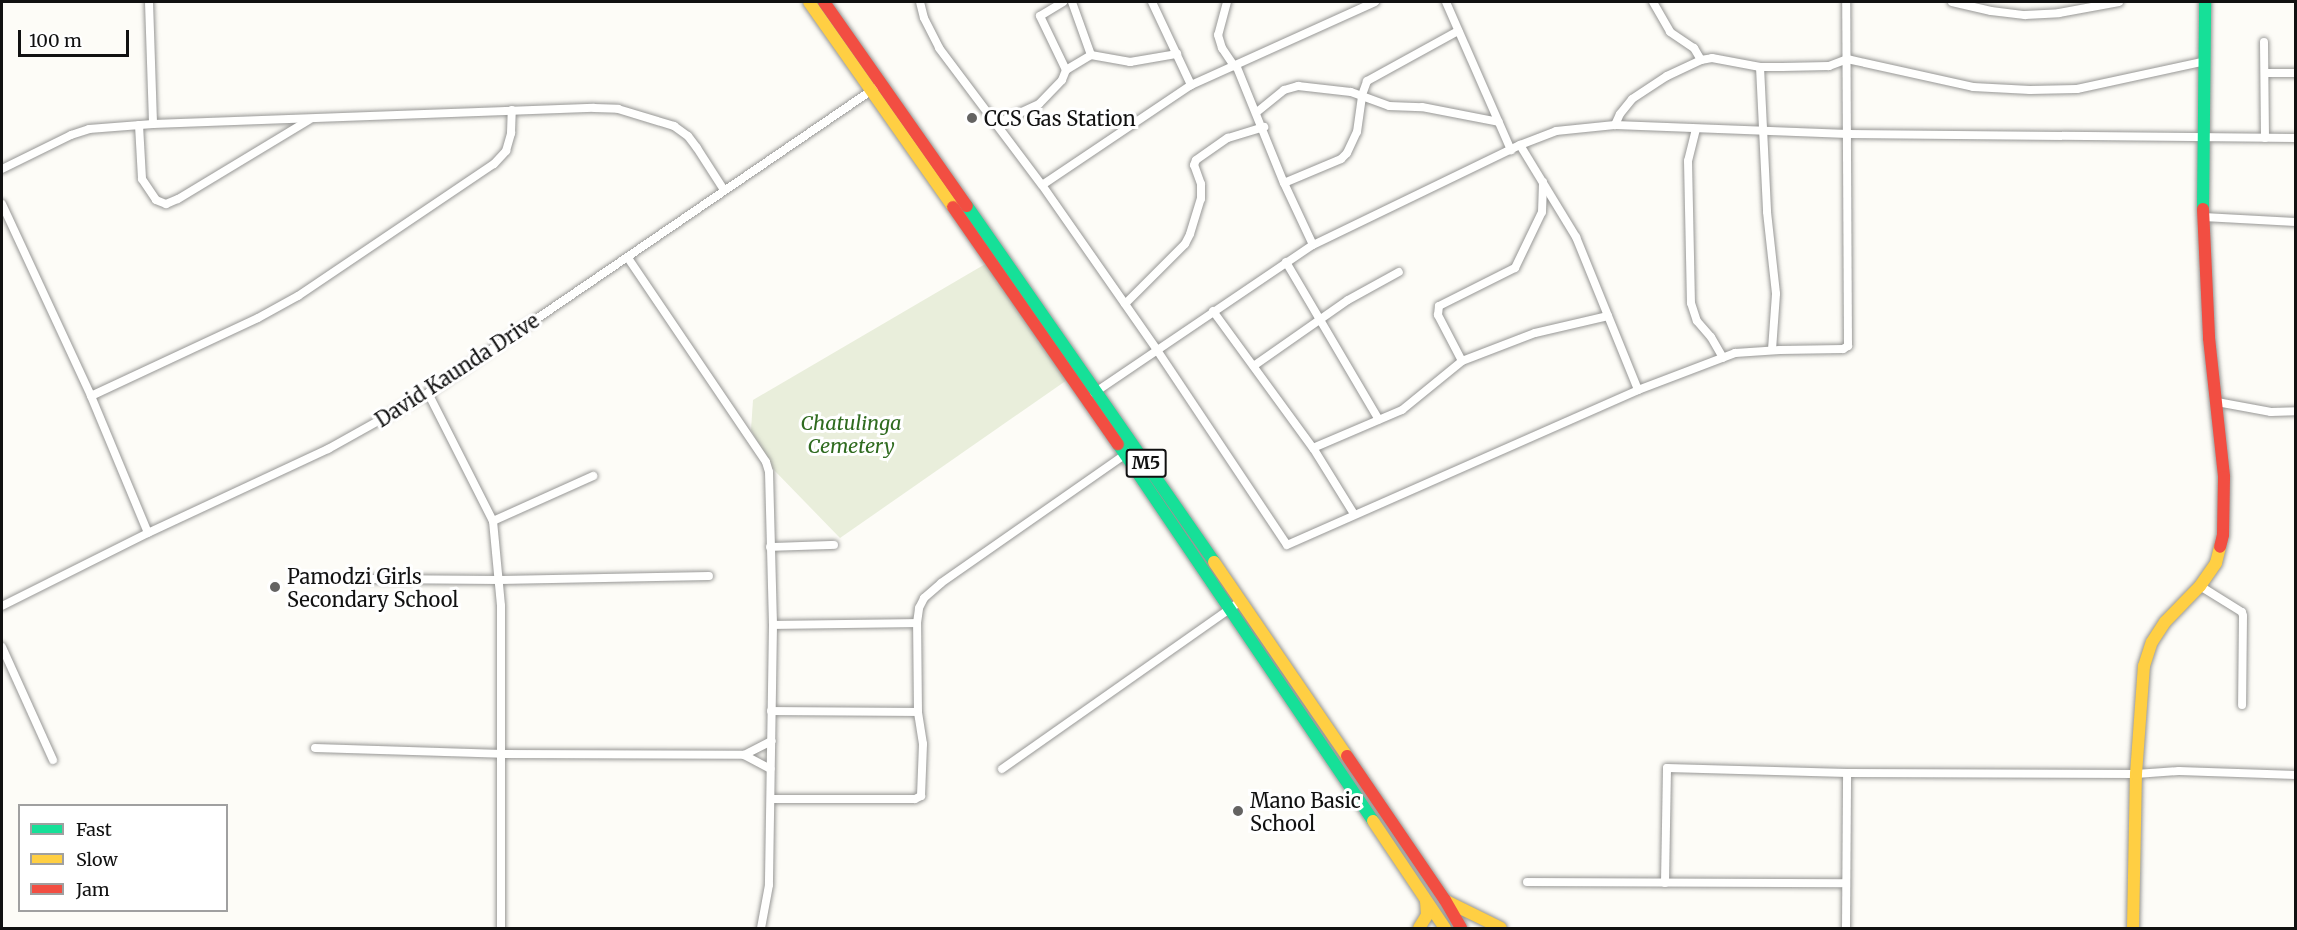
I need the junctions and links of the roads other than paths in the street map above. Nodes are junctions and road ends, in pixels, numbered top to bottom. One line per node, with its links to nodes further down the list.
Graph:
1 (149, 2): 37 (street)
2 (809, 2): 30 (main road, M5)
3 (824, 2): 28 (main road, M5)
4 (920, 2): 36 (street)
5 (1063, 2): 25 (street)
6 (1072, 2): 19 (street)
7 (1152, 2): 18 (street)
8 (1227, 2): 23 (street)
9 (1375, 2): 23 (street)
10 (1446, 2): 16 (street)
11 (1653, 2): 21 (street)
12 (1846, 2): 20 (street)
13 (1952, 2): 14 (street)
14 (2119, 2)
15 (2205, 2): 22 (main road)
16 (1458, 31): 31 (street); 35 (street)
17 (2264, 42): 26 (street)
18 (1177, 54): 19 (street); 29 (street)
19 (1091, 55): 25 (street)
20 (1847, 59): 22 (street); 24 (street); 43 (street)
21 (1701, 60): 24 (street); 39 (street)
22 (2202, 62): 46 (main road)
23 (1235, 65): 29 (street); 33 (street)
24 (1760, 67): 42 (street)
25 (1066, 70): 36 (street)
26 (2265, 73): 27 (street); 44 (street)
27 (2295, 73)
28 (882, 82): 30 (street, David Kaunda Drive); 72 (main road, M5)
29 (1191, 85): 52 (street)
30 (872, 91): 53 (street, David Kaunda Drive); 72 (main road, M5)
31 (1362, 95): 33 (street); 35 (street); 51 (street)
32 (512, 110): 34 (street); 53 (street); 73 (street)
33 (1257, 112): 40 (street)
34 (309, 120): 37 (street); 38 (street)
35 (1499, 122): 48 (street)
36 (998, 123): 52 (street)
37 (153, 124): 38 (street)
38 (139, 125): 49 (street)
39 (1615, 125): 41 (street); 47 (street)
40 (1264, 127): 51 (street); 61 (street)
41 (1696, 129): 42 (street); 67 (street)
42 (1764, 132): 43 (street); 66 (street)
43 (1848, 134): 46 (street); 66 (street)
44 (2265, 138): 45 (street); 46 (street)
45 (2295, 138)
46 (2204, 139): 55 (main road)
47 (1520, 145): 48 (street); 50 (street)
48 (1511, 150): 57 (street)
49 (2, 168)
50 (1543, 181): 63 (street); 68 (street)
51 (1284, 183): 57 (street)
52 (1042, 185): 61 (street)
53 (724, 190): 58 (street, David Kaunda Drive)
54 (2, 204): 73 (street)
55 (2203, 217): 56 (street); 74 (main road)
56 (2295, 222)
57 (1313, 245): 59 (street)
58 (628, 258): 71 (street, David Kaunda Drive); 84 (street)
59 (1286, 262): 62 (street); 64 (street)
60 (1399, 273): 64 (street)
61 (1125, 304): 65 (street)
62 (1213, 311): 65 (street); 69 (street)
63 (1608, 316): 68 (street); 70 (street)
64 (1320, 321): 69 (street); 76 (street)
65 (1157, 350): 72 (street); 80 (street)
66 (1772, 350): 67 (street)
67 (1723, 358): 70 (street)
68 (1462, 361): 76 (street)
69 (1255, 365): 77 (street)
70 (1638, 390): 80 (street)
71 (428, 393): 81 (street); 82 (street, David Kaunda Drive)
72 (1091, 395): 78 (main road, M5)
73 (91, 396): 82 (street)
74 (2217, 402): 75 (street); 88 (main road)
75 (2295, 411)
76 (1379, 420): 77 (street)
77 (1313, 448): 80 (street)
78 (1131, 451): 89 (main road, M5); 91 (main road, M5); 92 (street)
79 (593, 476): 81 (street)
80 (1354, 514)
81 (493, 521): 87 (street)
82 (148, 533): 90 (street, David Kaunda Drive)
83 (834, 545): 84 (street)
84 (770, 547): 93 (street)
85 (709, 576): 87 (street)
86 (369, 579): 87 (street)
87 (500, 580): 100 (street)
88 (2200, 586): 95 (street); 106 (main road)
89 (1241, 601): 91 (street); 113 (main road, M5)
90 (2, 606)
91 (1230, 611): 104 (street); 112 (main road, M5)
92 (917, 623): 93 (street); 97 (street)
93 (772, 626): 96 (street)
94 (2, 647): 102 (street)
95 (2242, 705)
96 (771, 711): 97 (street); 98 (street)
97 (918, 712): 108 (street)
98 (772, 741): 101 (street); 103 (street)
99 (315, 748): 100 (street)
100 (502, 754): 101 (street); 114 (street)
101 (744, 755): 103 (street)
102 (53, 760)
103 (770, 769): 108 (street)
104 (1002, 769)
105 (1847, 773): 106 (street); 110 (street); 111 (street)
106 (2136, 774): 107 (street); 121 (main road)
107 (2295, 775)
108 (771, 799): 115 (street)
109 (1527, 882): 110 (street)
110 (1665, 883): 111 (street)
111 (1846, 883): 120 (street)
112 (1425, 900): 116 (main road); 117 (main road, M5)
113 (1445, 900): 118 (main road, M5); 119 (main road)
114 (501, 928)
115 (761, 928)
116 (1419, 928)
117 (1445, 928)
118 (1461, 928)
119 (1501, 928)
120 (1846, 928)
121 (2133, 928)

